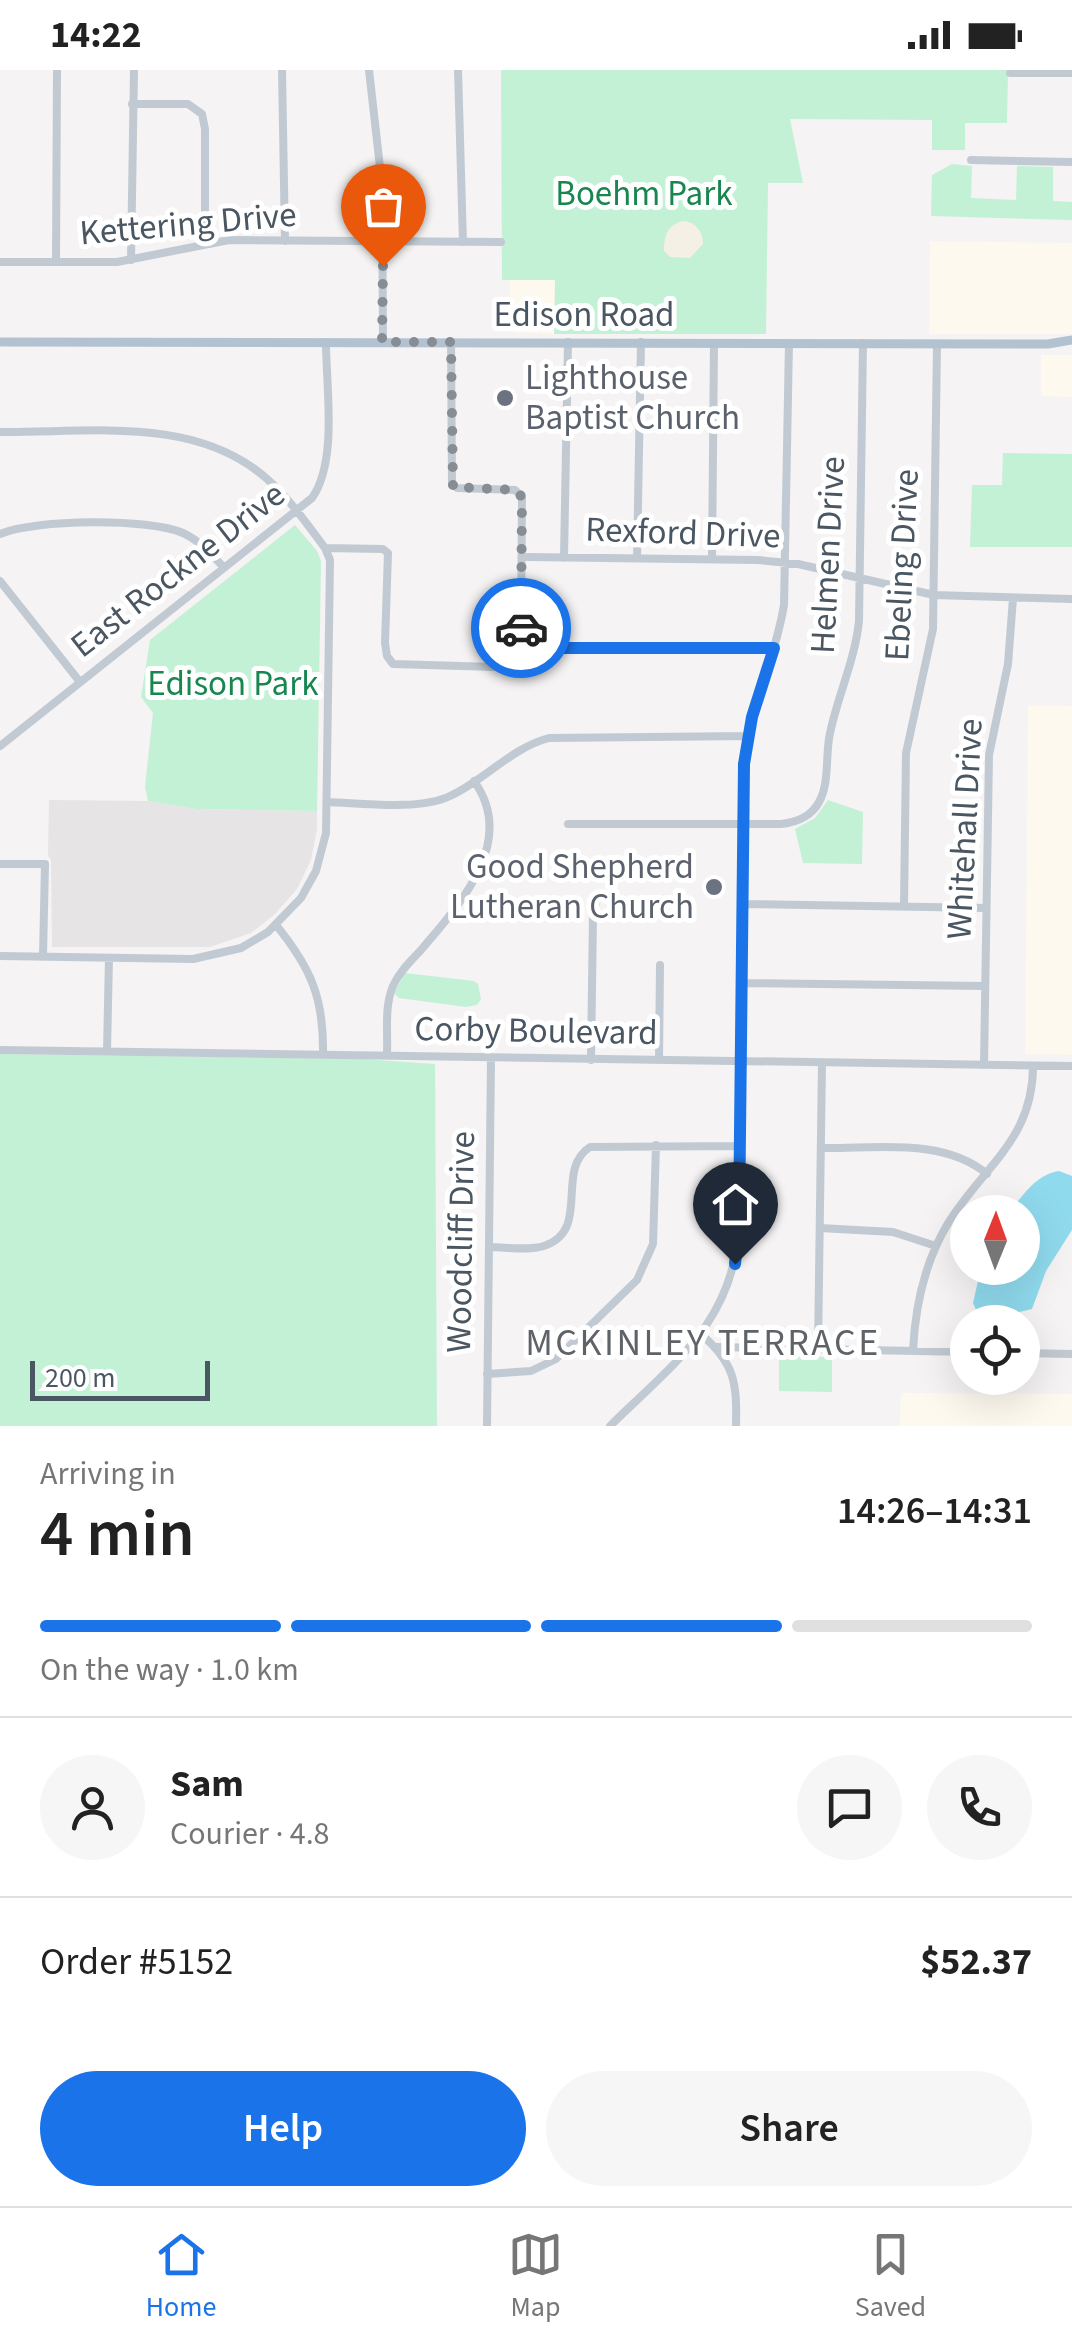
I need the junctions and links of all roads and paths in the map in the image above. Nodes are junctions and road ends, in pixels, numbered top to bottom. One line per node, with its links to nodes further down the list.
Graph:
1 (57, 70): 18 (street)
2 (134, 70): 8 (street)
3 (282, 70): 11 (street)
4 (369, 70): 12 (street)
5 (458, 70): 13 (street)
6 (1010, 73): 7 (street)
7 (1072, 73)
8 (132, 104): 15 (street); 16 (street)
9 (971, 160): 10 (street)
10 (1072, 162)
11 (285, 241): 12 (street, Kettering Drive); 15 (street, Kettering Drive)
12 (383, 241): 13 (street, Kettering Drive); 22 (street)
13 (463, 242): 14 (street, Kettering Drive)
14 (500, 242)
15 (204, 244): 16 (street, Kettering Drive)
16 (131, 260): 18 (street, Kettering Drive)
17 (0, 262): 18 (street, Kettering Drive)
18 (56, 262)
19 (1072, 340): 30 (main road, Edison Road)
20 (0, 342): 21 (main road, Edison Road)
21 (326, 342): 22 (main road, Edison Road); 33 (street, East Rockne Drive)
22 (382, 342): 23 (main road, Edison Road)
23 (451, 342): 24 (main road, Edison Road); 47 (street)
24 (568, 342): 25 (main road, Edison Road); 37 (street)
25 (640, 342): 26 (main road, Edison Road); 38 (street)
26 (714, 343): 27 (main road, Edison Road); 39 (street)
27 (789, 343): 28 (main road, Edison Road); 40 (street)
28 (863, 343): 29 (main road, Edison Road); 43 (street, Helmen Drive)
29 (937, 344): 30 (main road, Edison Road); 44 (street, Ebeling Drive)
30 (1048, 344): 31 (main road, Edison Road)
31 (1072, 349)
32 (0, 432): 33 (street)
33 (297, 512): 35 (street); 41 (street, East Rockne Drive)
34 (0, 534): 41 (street)
35 (325, 548): 47 (street); 54 (street)
36 (528, 557): 37 (street, Rexford Drive)
37 (564, 558): 38 (street, Rexford Drive)
38 (637, 558): 39 (street, Rexford Drive)
39 (712, 558): 40 (street, Rexford Drive)
40 (786, 562): 43 (street, Rexford Drive); 48 (street)
41 (224, 568): 49 (street, East Rockne Drive)
42 (0, 580): 49 (street)
43 (860, 580): 44 (street, Rexford Drive); 56 (street, Helmen Drive)
44 (934, 595): 45 (street, Rexford Drive); 60 (street, Ebeling Drive)
45 (1013, 598): 46 (street, Rexford Drive); 61 (street, Whitehall Drive)
46 (1072, 598)
47 (514, 648): 48 (street)
48 (774, 648): 51 (street)
49 (80, 682): 52 (street, East Rockne Drive)
50 (0, 730): 52 (street)
51 (748, 736): 53 (street); 56 (street)
52 (4, 743)
53 (474, 781): 54 (street); 72 (street)
54 (327, 802): 62 (street)
55 (568, 824): 56 (street, Helmen Drive)
56 (743, 824): 59 (street)
57 (0, 864): 64 (street)
58 (598, 894): 74 (street)
59 (742, 904): 60 (street); 67 (street)
60 (904, 906): 61 (street)
61 (986, 908): 68 (street, Whitehall Drive)
62 (276, 926): 65 (street); 71 (street)
63 (0, 956): 64 (street)
64 (43, 956): 65 (street)
65 (109, 958): 70 (street)
66 (660, 965): 75 (street)
67 (742, 984): 68 (street); 76 (street)
68 (985, 986): 78 (street, Whitehall Drive)
69 (0, 1050): 70 (street, Corby Boulevard)
70 (107, 1051): 71 (street, Corby Boulevard)
71 (323, 1054): 72 (street, Corby Boulevard)
72 (388, 1056): 73 (street, Corby Boulevard)
73 (491, 1058): 74 (street, Corby Boulevard); 87 (street, Woodcliff Drive)
74 (591, 1060): 75 (street, Corby Boulevard)
75 (659, 1060): 76 (street, Corby Boulevard)
76 (741, 1062): 77 (street, Corby Boulevard); 82 (street)
77 (822, 1063): 78 (street, Corby Boulevard); 83 (street)
78 (984, 1065): 79 (street, Corby Boulevard)
79 (1033, 1066): 80 (street, Corby Boulevard); 84 (street)
80 (1072, 1066)
81 (656, 1145): 82 (street); 87 (street); 95 (street)
82 (740, 1146): 88 (street)
83 (821, 1148): 84 (street); 85 (street)
84 (987, 1174): 86 (street)
85 (820, 1228): 86 (street); 90 (street)
86 (936, 1246): 91 (street)
87 (489, 1247): 95 (street, Woodcliff Drive)
88 (702, 1335): 89 (street); 97 (street)
89 (716, 1348): 90 (street); 98 (street)
90 (818, 1349): 91 (street)
91 (914, 1351): 92 (street)
92 (950, 1352)
93 (1040, 1353): 94 (street)
94 (1072, 1354)
95 (488, 1374): 96 (street, Woodcliff Drive)
96 (486, 1426)
97 (610, 1426)
98 (736, 1426)

